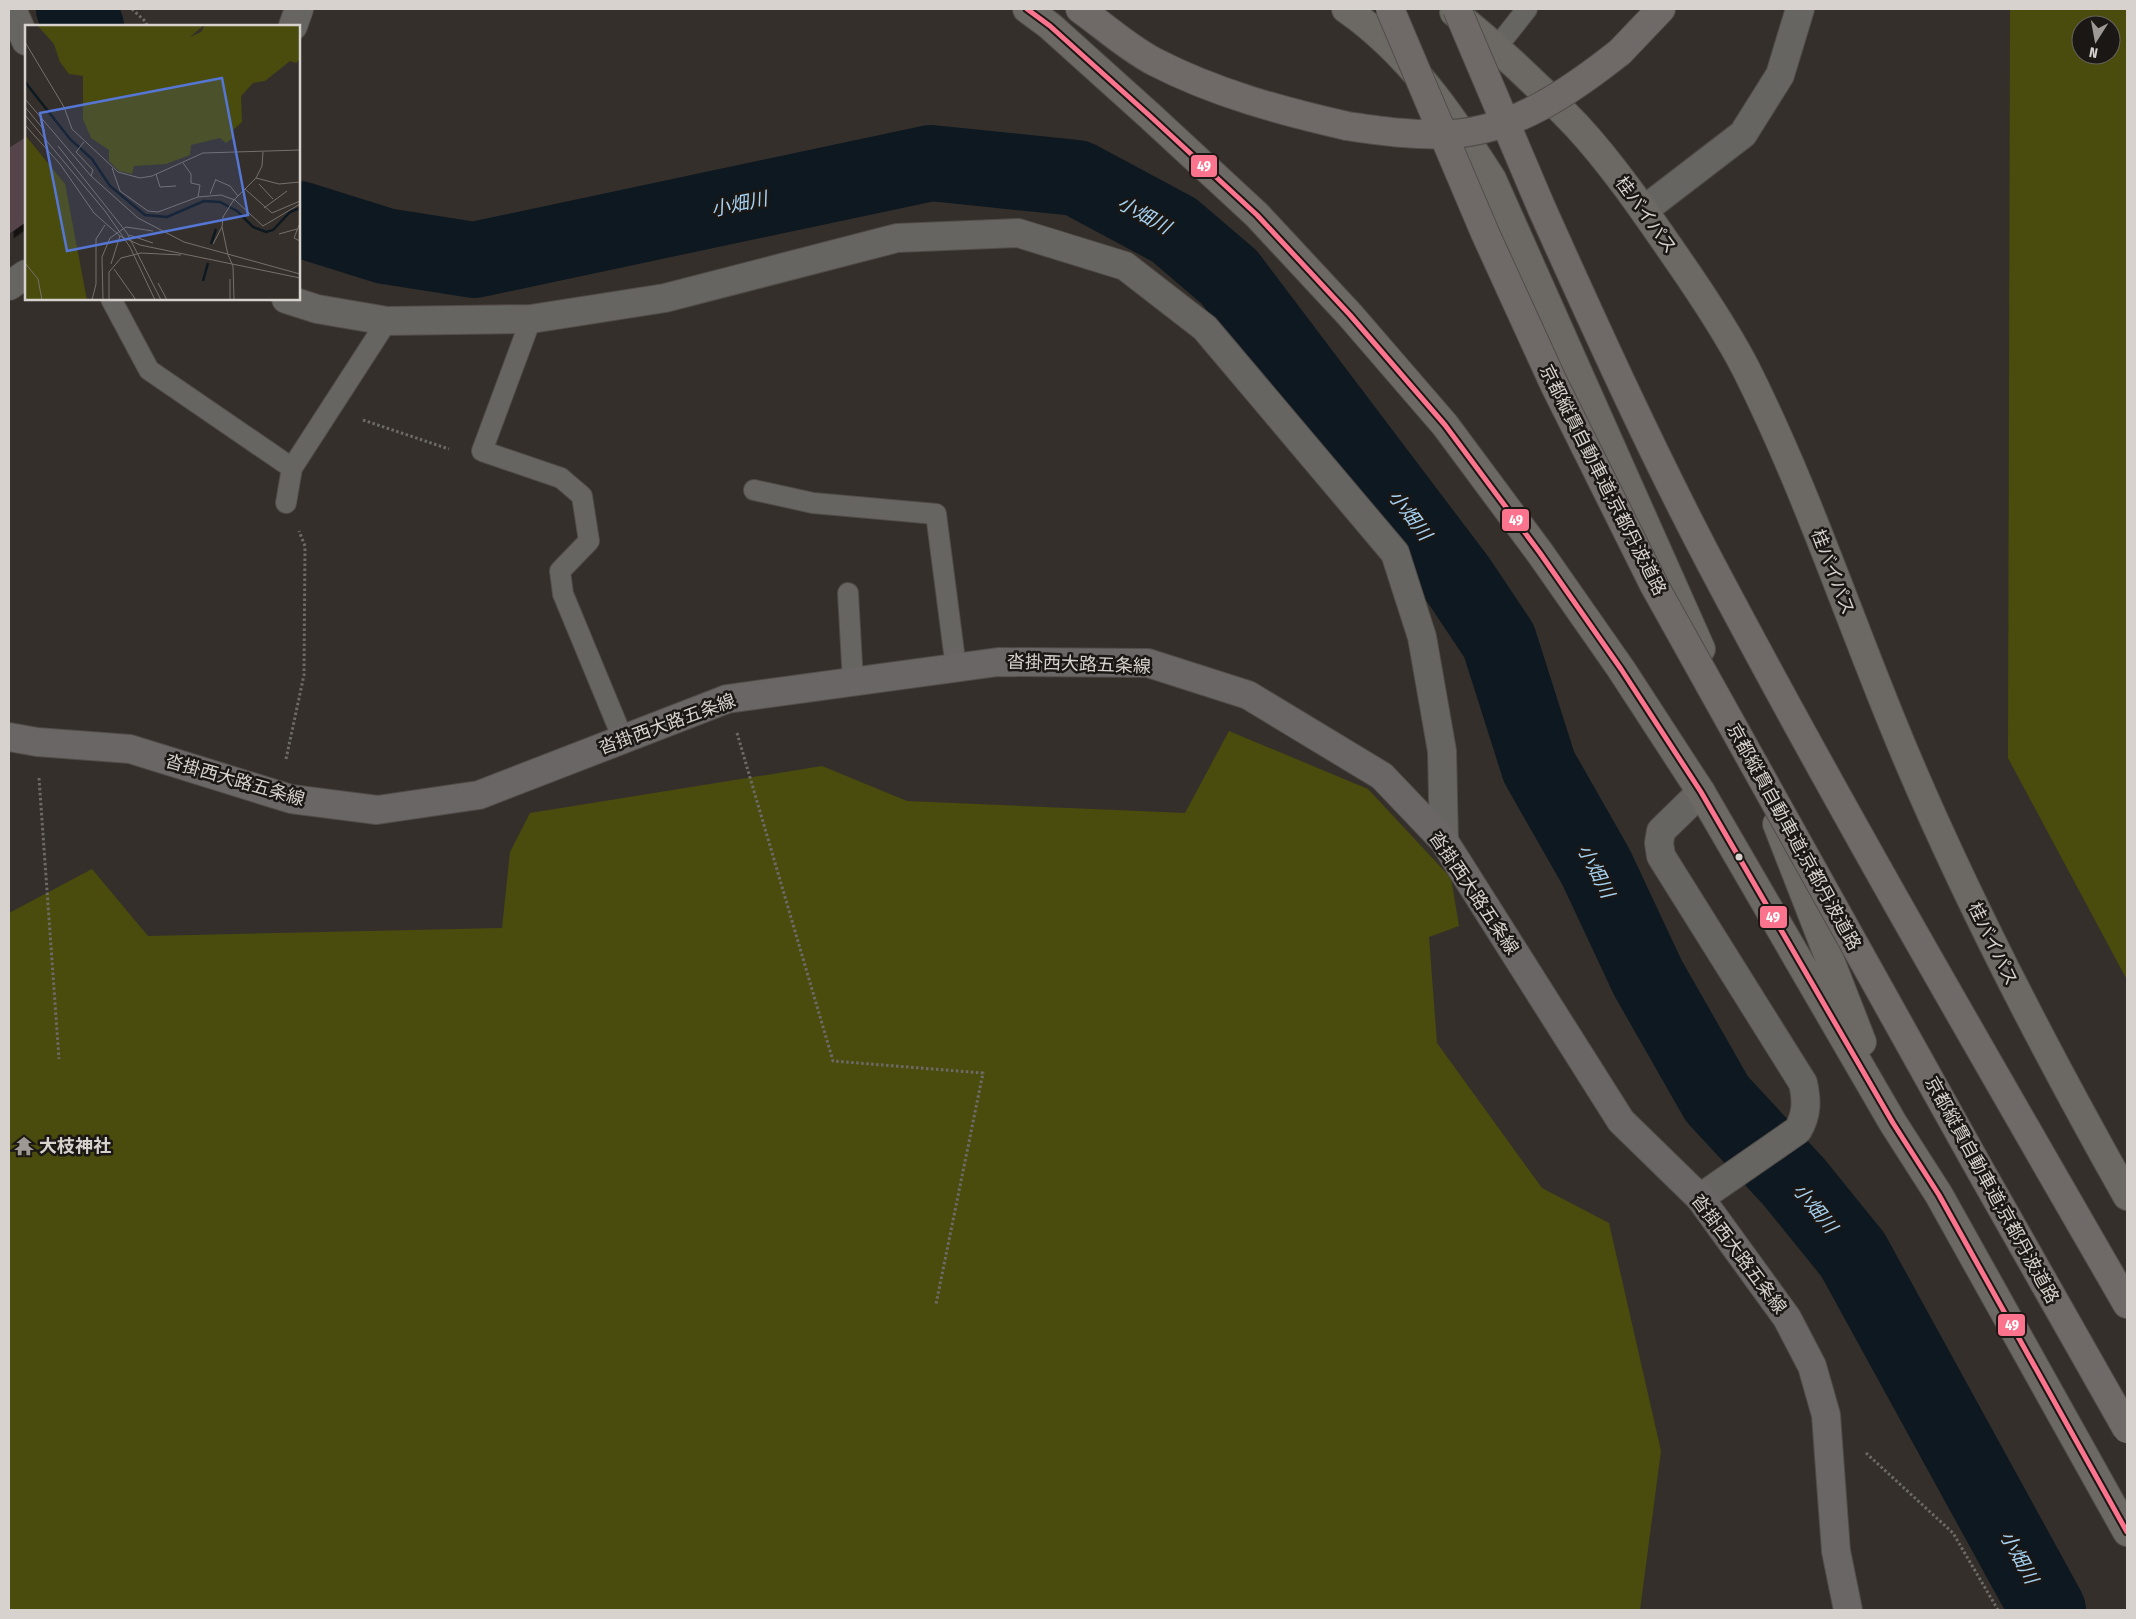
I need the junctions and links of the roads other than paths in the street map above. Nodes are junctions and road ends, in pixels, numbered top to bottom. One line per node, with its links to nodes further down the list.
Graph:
1 (12, 9): 13 (street)
2 (299, 9): 12 (street)
3 (1027, 9): 30 (highway)
4 (1080, 9): 10 (highway, bridge)
5 (1346, 9): 32 (highway)
6 (1390, 9): 36 (highway, 京都縦貫自動車道;京都丹波道路, bridge)
7 (1450, 9): 14 (highway, 桂バイパス)
8 (1457, 9): 35 (highway, bridge)
9 (1527, 9): 14 (lane)
10 (1661, 9)
11 (1800, 9): 15 (street)
12 (293, 25)
13 (25, 38)
14 (1497, 47): 15 (highway, 桂バイパス)
15 (1644, 210): 33 (highway, 桂バイパス)
16 (25, 275): 17 (street)
17 (9, 286)
18 (112, 300): 22 (lane)
19 (289, 300): 21 (street)
20 (531, 319): 21 (street); 29 (lane); 31 (street)
21 (387, 321): 22 (lane)
22 (292, 468): 24 (lane)
23 (754, 490): 26 (lane)
24 (286, 503)
25 (848, 593): 27 (lane)
26 (956, 668): 27 (main road, 沓掛西大路五条線); 31 (main road, 沓掛西大路五条線)
27 (853, 682): 29 (main road, 沓掛西大路五条線)
28 (9, 737): 29 (main road, 沓掛西大路五条線)
29 (624, 739)
30 (1700, 792): 32 (highway); 34 (street)
31 (1444, 841): 34 (main road, 沓掛西大路五条線)
32 (1893, 1123): 37 (highway)
33 (2127, 1196)
34 (1700, 1198): 38 (main road, 沓掛西大路五条線)
35 (2127, 1304)
36 (2127, 1429)
37 (2127, 1532)
38 (1848, 1610)

